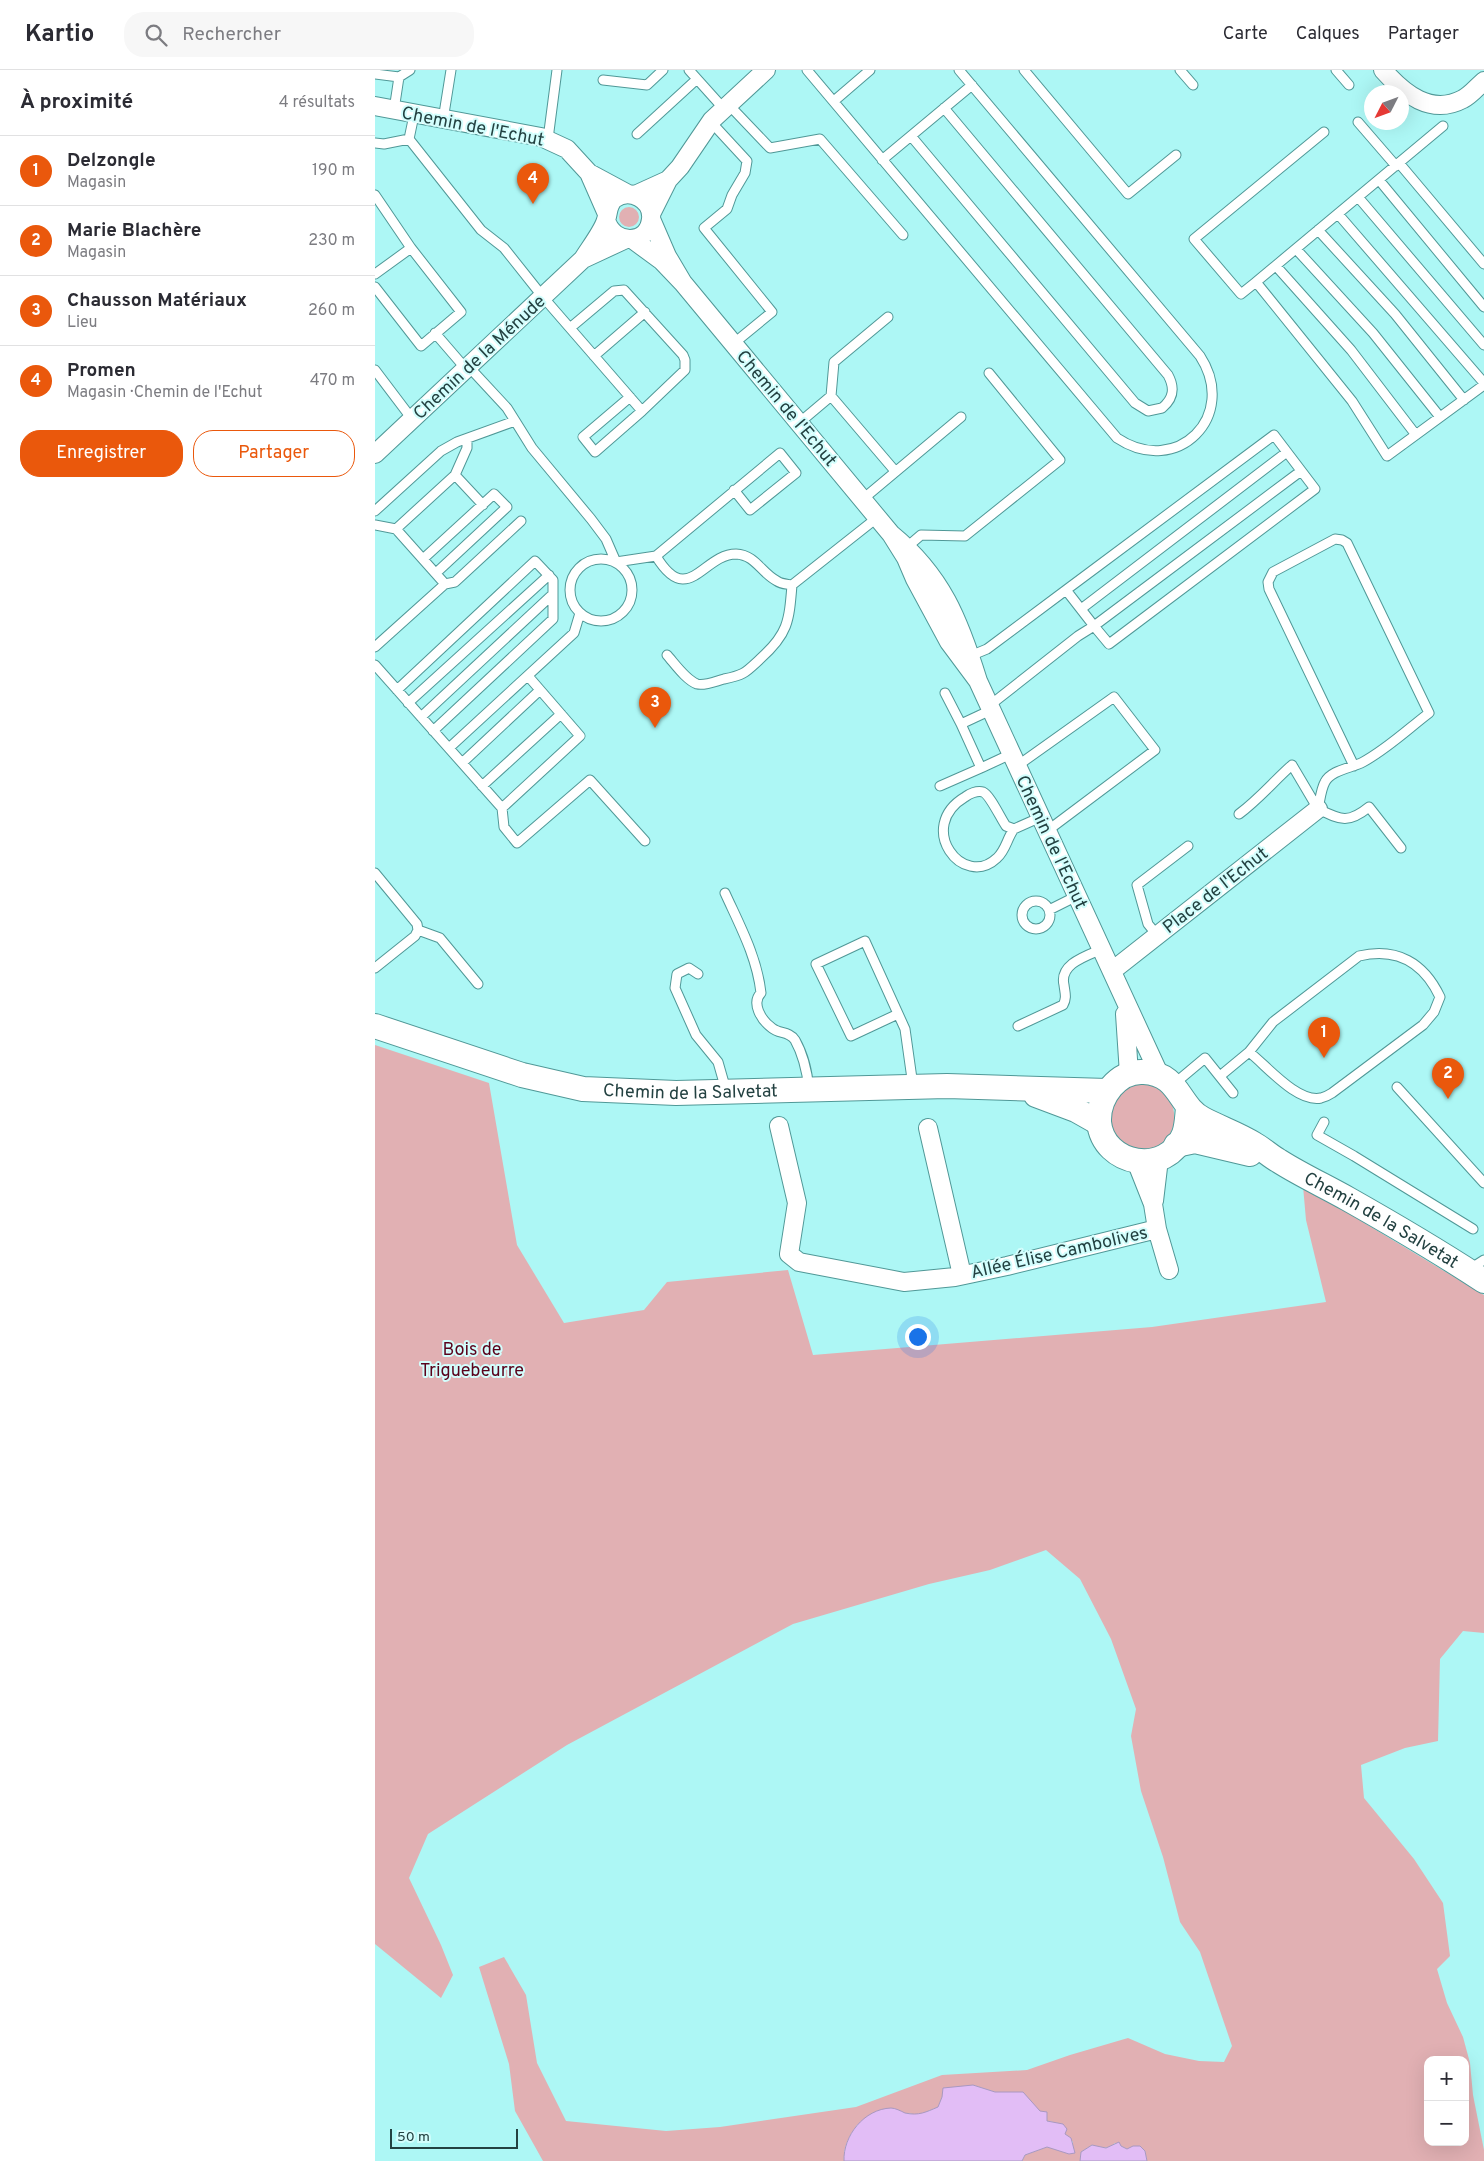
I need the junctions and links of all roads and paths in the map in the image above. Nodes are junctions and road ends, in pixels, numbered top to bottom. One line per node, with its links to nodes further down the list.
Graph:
1 (410, 70): 15 (lane)
2 (451, 70): 28 (lane)
3 (557, 70): 36 (lane)
4 (663, 70): 17 (lane)
5 (689, 70): 16 (lane)
6 (766, 70): 24 (street)
7 (807, 70): 22 (lane)
8 (870, 70): 22 (lane)
9 (959, 70): 19 (lane)
10 (1024, 70): 38 (lane)
11 (1180, 70): 20 (lane)
12 (1336, 70): 21 (lane)
13 (1383, 70): 18 (street)
14 (375, 74): 15 (lane)
15 (399, 77): 26 (lane)
16 (697, 79): 24 (lane); 33 (lane)
17 (603, 80)
18 (1484, 81)
19 (972, 85): 25 (lane); 39 (lane)
20 (1193, 85)
21 (1349, 85)
22 (834, 101): 39 (lane)
23 (375, 106): 26 (street, Chemin de l'Echut)
24 (726, 107): 29 (street); 51 (lane)
25 (944, 108): 34 (lane); 34 (lane)
26 (393, 110): 27 (street, Chemin de l'Echut)
27 (414, 115): 28 (street, Chemin de l'Echut); 35 (lane)
28 (443, 120): 36 (street, Chemin de l'Echut)
29 (711, 122): 42 (street); 68 (lane)
30 (1358, 122): 40 (lane)
31 (1443, 126): 40 (lane)
32 (1324, 132): 59 (lane)
33 (637, 134)
34 (911, 136): 39 (lane)
35 (409, 139): 37 (lane); 62 (lane)
36 (548, 139): 41 (street, Chemin de l'Echut)
37 (375, 143)
38 (1176, 155)
39 (882, 160)
40 (1398, 164): 43 (lane); 56 (lane)
41 (589, 173): 44 (street, Chemin de l'Echut); 49 (street, Chemin de l'Echut)
42 (668, 180): 44 (street); 48 (street)
43 (1379, 180): 45 (lane); 63 (lane)
44 (632, 195): 48 (street); 49 (street)
45 (1358, 197): 47 (lane); 69 (lane)
46 (377, 202): 53 (lane)
47 (1338, 214): 50 (lane); 74 (lane)
48 (651, 216): 52 (street); 60 (street, Chemin de l'Echut)
49 (607, 217): 52 (street); 55 (street, Chemin de la Ménude)
50 (1318, 230): 54 (lane); 77 (lane)
51 (903, 235)
52 (629, 239): 55 (street, Chemin de la Ménude); 60 (street, Chemin de l'Echut)
53 (411, 248): 58 (lane); 67 (lane)
54 (1296, 249): 57 (lane); 80 (lane)
55 (583, 259): 62 (street, Chemin de la Ménude)
56 (1484, 264)
57 (1276, 266): 59 (lane); 84 (lane)
58 (375, 274)
59 (1256, 282): 84 (lane)
60 (683, 283): 68 (street, Chemin de l'Echut)
61 (375, 288): 67 (lane)
62 (543, 297): 66 (lane); 71 (street, Chemin de la Ménude)
63 (1484, 307)
64 (645, 312): 66 (lane); 70 (lane); 78 (lane)
65 (888, 317): 75 (lane)
66 (570, 328): 70 (lane)
67 (435, 333): 71 (lane)
68 (733, 344): 83 (street, Chemin de l'Echut)
69 (1484, 345)
70 (594, 356): 76 (lane)
71 (467, 368): 81 (street, Chemin de la Ménude); 82 (lane)
72 (375, 370): 81 (lane)
73 (989, 372): 100 (lane)
74 (1484, 384): 77 (lane)
75 (831, 396): 83 (lane); 88 (lane)
76 (630, 397): 78 (lane); 78 (lane)
77 (1464, 400): 80 (lane)
78 (642, 411)
79 (961, 417): 88 (lane)
80 (1440, 417): 84 (lane)
81 (412, 419): 87 (street, Chemin de la Ménude)
82 (515, 421): 85 (lane); 103 (lane)
83 (799, 423): 92 (street, Chemin de l'Echut)
84 (1416, 435)
85 (467, 440): 90 (lane); 94 (lane)
86 (1287, 452): 89 (lane); 108 (lane); 110 (lane)
87 (375, 454)
88 (895, 471): 92 (lane)
89 (1301, 471): 112 (lane); 112 (lane)
90 (455, 475): 93 (lane); 98 (lane)
91 (734, 490): 91 (lane); 101 (lane)
92 (863, 499): 95 (street, Chemin de l'Echut)
93 (483, 505): 102 (lane); 104 (lane)
94 (375, 511)
95 (878, 517): 99 (street, Chemin de l'Echut); 107 (lane)
96 (521, 521): 106 (lane)
97 (375, 525): 98 (lane)
98 (397, 529): 102 (lane)
99 (891, 534): 100 (street, Chemin de l'Echut); 118 (street, Chemin de l'Echut)
100 (907, 547): 115 (street, Chemin de l'Echut)
101 (656, 556): 103 (lane); 107 (lane)
102 (423, 559): 104 (lane)
103 (616, 562): 111 (lane); 111 (lane)
104 (436, 573): 106 (lane)
105 (549, 575): 109 (lane); 119 (lane); 122 (lane)
106 (445, 584): 113 (lane)
107 (792, 585): 114 (lane)
108 (1066, 590): 110 (lane); 115 (lane)
109 (553, 594): 125 (lane); 127 (lane)
110 (1081, 609): 112 (lane)
111 (579, 613): 117 (lane)
112 (1094, 626): 123 (lane)
113 (375, 647)
114 (667, 655)
115 (970, 656): 118 (street, Chemin de l'Echut)
116 (375, 665): 119 (lane)
117 (528, 676): 120 (lane); 128 (lane)
118 (978, 681): 123 (street, Chemin de l'Echut)
119 (397, 690): 122 (lane)
120 (540, 690): 124 (lane); 130 (lane)
121 (945, 693): 126 (lane)
122 (408, 703): 125 (lane)
123 (990, 708): 126 (lane); 129 (street, Chemin de l'Echut)
124 (561, 714): 133 (lane); 135 (lane)
125 (421, 717): 127 (lane)
126 (961, 724): 132 (lane)
127 (433, 731): 128 (lane)
128 (449, 748): 130 (lane)
129 (1014, 760): 132 (lane); 138 (street, Chemin de l'Echut); 138 (lane)
130 (462, 763): 133 (lane)
131 (1354, 766): 131 (lane); 136 (lane)
132 (981, 768): 134 (lane)
133 (482, 786): 135 (lane)
134 (940, 786)
135 (502, 808): 140 (lane)
136 (1318, 809): 137 (lane); 142 (lane); 148 (street, Place de l'Echut)
137 (1239, 814)
138 (1044, 824): 139 (lane); 145 (street, Chemin de l'Echut)
139 (1014, 829): 139 (lane)
140 (645, 841)
141 (1187, 846): 148 (lane)
142 (1401, 848)
143 (375, 873): 147 (lane)
144 (725, 893): 165 (lane)
145 (1077, 896): 146 (lane); 149 (street, Chemin de l'Echut)
146 (1049, 910)
147 (418, 930): 150 (lane); 153 (lane)
148 (1157, 935): 151 (street, Place de l'Echut)
149 (1102, 950): 151 (street, Chemin de l'Echut); 157 (lane)
150 (375, 968)
151 (1111, 971): 154 (street, Chemin de l'Echut)
152 (698, 974): 167 (lane)
153 (478, 984)
154 (1125, 1003): 159 (street, Chemin de l'Echut); 161 (street, Chemin de l'Echut)
155 (898, 1014): 155 (lane); 162 (lane)
156 (375, 1026): 167 (main road, Chemin de la Salvetat)
157 (1018, 1026)
158 (1249, 1052): 158 (lane); 160 (lane)
159 (1129, 1074): 161 (main road); 166 (main road)
160 (1220, 1076): 161 (lane); 168 (lane)
161 (1167, 1080): 169 (main road, Chemin de la Salvetat)
162 (913, 1087): 163 (main road, Chemin de la Salvetat); 165 (main road, Chemin de la Salvetat)
163 (1015, 1087): 166 (main road, Chemin de la Salvetat); 171 (main road, Chemin de la Salvetat)
164 (1397, 1087): 177 (lane)
165 (809, 1090): 167 (main road, Chemin de la Salvetat)
166 (1107, 1091): 171 (main road)
167 (726, 1092)
168 (1233, 1092)
169 (1187, 1108): 174 (main road); 176 (main road, Chemin de la Salvetat)
170 (1324, 1122): 180 (lane)
171 (1099, 1123): 175 (main road)
172 (779, 1126): 183 (street, Allée Élise Cambolives)
173 (929, 1128): 183 (street, Allée Élise Cambolives)
174 (1168, 1152): 175 (main road, Chemin de la Salvetat); 176 (main road, Chemin de la Salvetat); 178 (street, Allée Élise Cambolives)
175 (1135, 1161): 178 (street, Allée Élise Cambolives)
176 (1278, 1161): 182 (main road, Chemin de la Salvetat)
177 (1484, 1183)
178 (1153, 1204): 179 (street, Allée Élise Cambolives)
179 (1157, 1229): 181 (street, Allée Élise Cambolives); 183 (street, Allée Élise Cambolives)
180 (1473, 1229)
181 (1169, 1270)
182 (1479, 1271)
183 (962, 1275)

